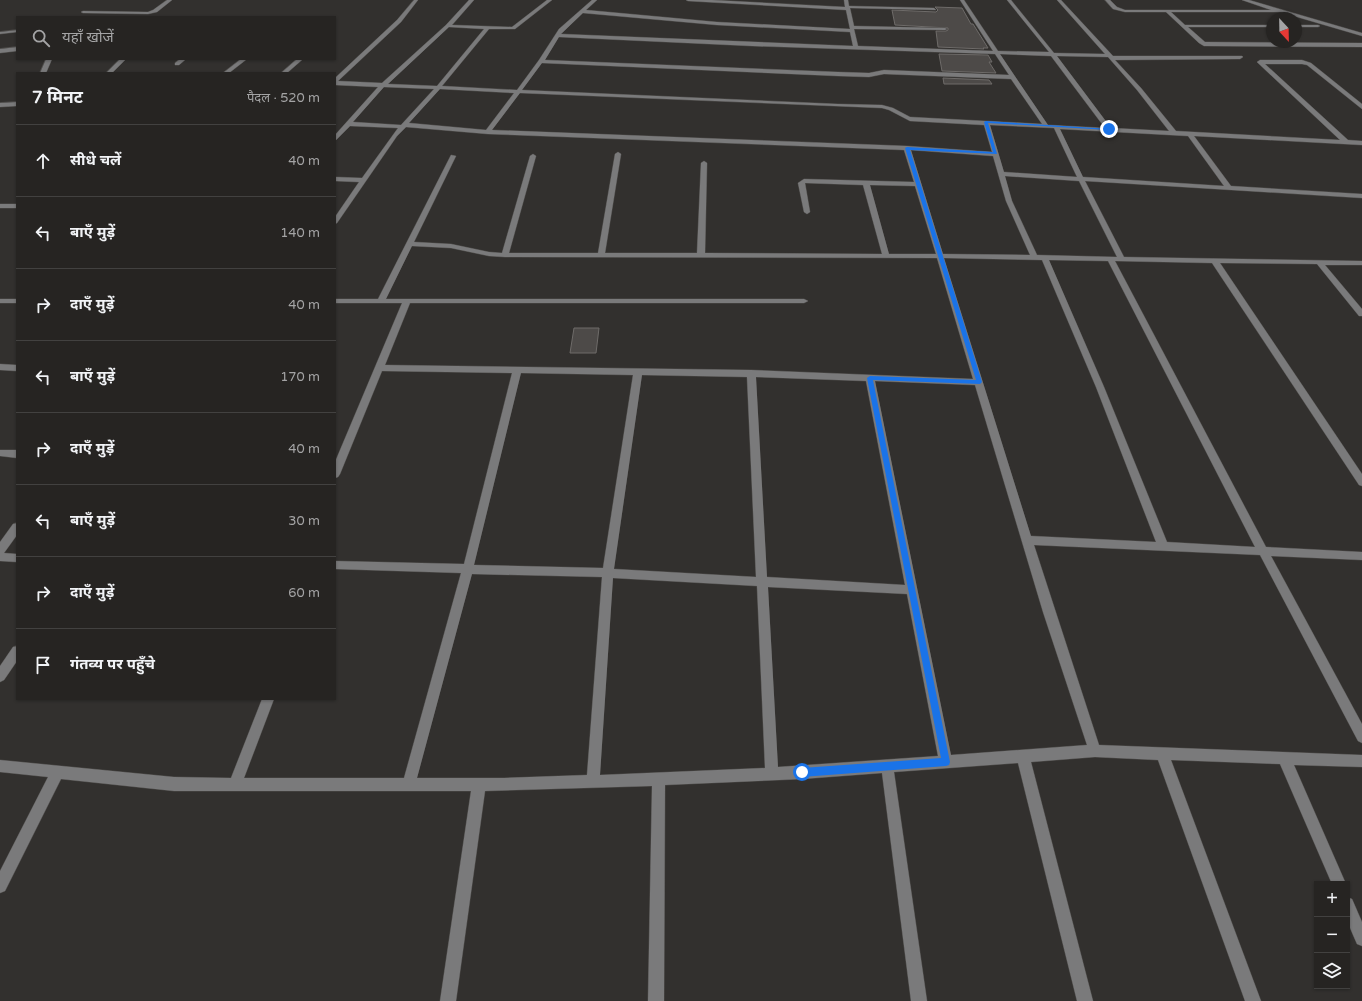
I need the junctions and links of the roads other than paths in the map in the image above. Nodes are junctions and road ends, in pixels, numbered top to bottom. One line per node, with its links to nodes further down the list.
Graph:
1 (170, 0): 17 (street)
2 (416, 0): 51 (street)
3 (472, 0): 19 (street)
4 (550, 0): 24 (street)
5 (595, 0): 15 (street)
6 (688, 0): 13 (street)
7 (846, 0): 13 (street)
8 (962, 0): 35 (street)
9 (1010, 0): 36 (street)
10 (1059, 0): 37 (street)
11 (1107, 0): 18 (street)
12 (1244, 0): 16 (street)
13 (848, 8): 14 (street); 25 (street)
14 (934, 9)
15 (581, 11): 25 (street); 29 (street)
16 (1280, 11): 18 (street); 23 (street)
17 (84, 12)
18 (1168, 12): 20 (street)
19 (448, 26): 24 (street); 53 (street)
20 (1183, 26): 21 (street); 31 (street)
21 (1266, 26)
22 (1302, 26): 23 (street)
23 (1328, 26): 30 (street)
24 (487, 28): 54 (street)
25 (852, 29): 26 (street); 32 (street)
26 (945, 29)
27 (16, 31): 28 (street)
28 (0, 33)
29 (557, 35): 32 (street); 44 (street)
30 (1362, 35)
31 (1362, 45)
32 (856, 48): 35 (street)
33 (16, 49): 34 (street)
34 (0, 51)
35 (996, 52): 36 (street); 50 (street)
36 (1053, 54): 37 (street); 64 (street)
37 (1111, 57): 38 (street); 66 (street)
38 (1240, 57)
39 (48, 60): 46 (street)
40 (122, 60): 47 (street)
41 (181, 60): 45 (street)
42 (243, 60): 48 (street)
43 (299, 60): 49 (street)
44 (541, 62): 50 (street); 55 (street)
45 (177, 64)
46 (42, 72)
47 (110, 72)
48 (227, 72)
49 (285, 72)
50 (1014, 77): 61 (street)
51 (336, 81)
52 (336, 82): 53 (street)
53 (382, 86): 54 (street); 60 (street)
54 (439, 87): 55 (street); 62 (street)
55 (520, 91): 59 (street); 65 (street)
56 (16, 104): 57 (street)
57 (0, 105)
58 (1362, 107): 69 (street)
59 (986, 122): 61 (street); 73 (street)
60 (349, 124): 62 (street); 68 (street)
61 (1045, 125): 63 (street)
62 (405, 126): 65 (street); 80 (street)
63 (1056, 126): 64 (street); 79 (street)
64 (1109, 129): 66 (street)
65 (488, 132): 71 (street)
66 (1173, 132): 67 (street)
67 (1189, 133): 69 (street); 83 (street)
68 (336, 138)
69 (1347, 142): 70 (street)
70 (1362, 143)
71 (907, 148): 73 (street); 82 (street)
72 (618, 154): 91 (street)
73 (996, 154): 77 (street)
74 (453, 156): 89 (street)
75 (532, 156): 90 (street)
76 (704, 163): 92 (street)
77 (1002, 174): 79 (street); 95 (street)
78 (336, 179): 80 (street)
79 (1081, 179): 83 (street); 97 (street)
80 (363, 180): 88 (street)
81 (866, 182): 82 (street); 87 (street); 93 (street)
82 (919, 184): 94 (street)
83 (1229, 188): 84 (street)
84 (1362, 196)
85 (0, 206): 86 (street)
86 (16, 206)
87 (807, 212)
88 (336, 220)
89 (410, 244): 90 (street); 104 (street)
90 (506, 255): 91 (street)
91 (601, 255): 92 (street)
92 (701, 255): 93 (street)
93 (886, 256): 94 (street)
94 (941, 256): 95 (street); 115 (street)
95 (1039, 257): 96 (street); 122 (street)
96 (1110, 258): 97 (street); 124 (street)
97 (1121, 258): 98 (street)
98 (1214, 260): 99 (street); 119 (street)
99 (1319, 262): 100 (street); 107 (street)
100 (1362, 263)
101 (0, 301): 102 (street)
102 (14, 301)
103 (336, 301): 104 (street)
104 (381, 301): 105 (street)
105 (408, 301): 106 (street); 110 (street)
106 (804, 301)
107 (1362, 314)
108 (0, 367): 109 (street)
109 (16, 368)
110 (379, 368): 111 (street); 118 (street)
111 (517, 370): 112 (street); 129 (street)
112 (638, 372): 113 (street); 130 (street)
113 (752, 374): 114 (street); 131 (street)
114 (870, 378): 115 (street); 132 (street)
115 (980, 382): 121 (street)
116 (0, 453): 117 (street)
117 (16, 454)
118 (336, 472)
119 (1362, 482)
120 (16, 528): 123 (street)
121 (1027, 540): 122 (street); 137 (street)
122 (1163, 546): 124 (street)
123 (0, 550)
124 (1263, 551): 125 (street); 136 (street)
125 (1362, 556)
126 (0, 557): 127 (street)
127 (16, 558)
128 (336, 565): 129 (street)
129 (468, 569): 130 (street); 150 (street)
130 (608, 573): 131 (street); 148 (street)
131 (764, 582): 132 (street); 146 (street)
132 (913, 590): 141 (street)
133 (16, 652): 134 (street)
134 (0, 676)
135 (268, 700): 149 (street)
136 (1362, 737)
137 (1095, 751): 138 (street); 139 (street)
138 (1162, 754): 140 (street); 160 (street)
139 (1024, 757): 141 (street); 159 (street)
140 (1284, 758): 142 (street); 152 (street)
141 (946, 762): 144 (street)
142 (1362, 762)
143 (0, 766): 145 (street)
144 (887, 766): 146 (street); 158 (street)
145 (58, 772): 149 (street); 153 (street)
146 (772, 774): 147 (street)
147 (659, 778): 148 (street); 157 (street)
148 (593, 781): 151 (street)
149 (235, 784): 150 (street)
150 (409, 784): 151 (street)
151 (479, 785): 156 (street)
152 (1338, 881)
153 (0, 886)
154 (1350, 911): 155 (street)
155 (1362, 939)
156 (448, 1001)
157 (656, 1001)
158 (919, 1001)
159 (1085, 1001)
160 (1253, 1001)

